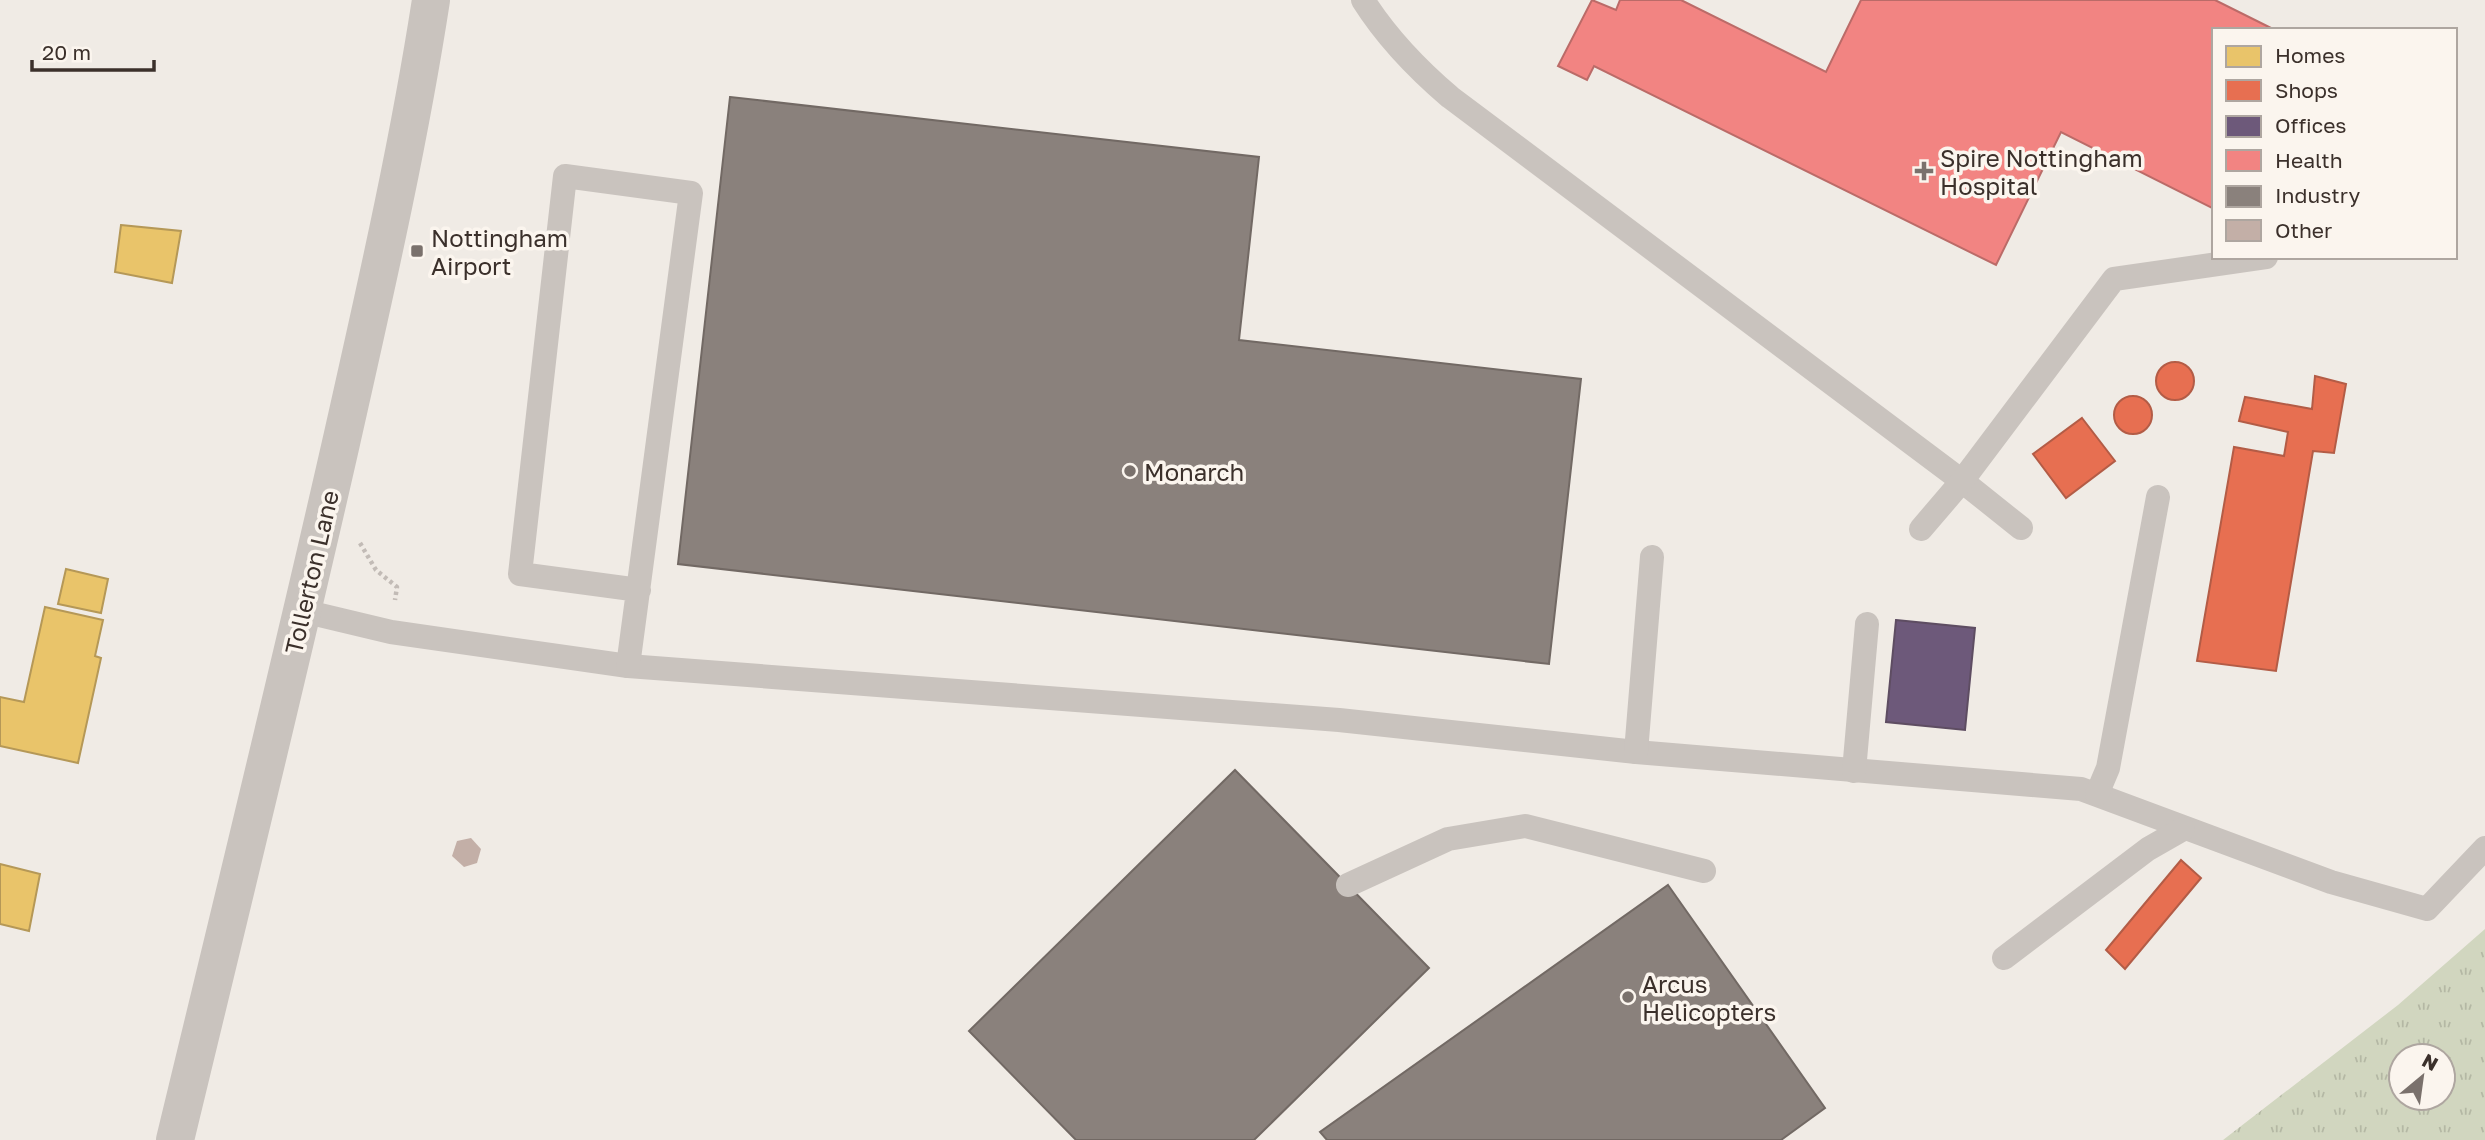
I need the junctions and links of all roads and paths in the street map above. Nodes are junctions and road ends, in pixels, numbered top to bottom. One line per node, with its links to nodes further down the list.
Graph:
1 (431, 0): 10 (street, Tollerton Lane)
2 (1363, 0): 4 (lane)
3 (2252, 259): 4 (lane)
4 (1962, 481): 6 (lane); 7 (lane)
5 (2158, 497): 15 (lane)
6 (1921, 528)
7 (2021, 528)
8 (1652, 556): 13 (lane)
9 (639, 590): 9 (lane); 12 (lane)
10 (303, 611): 12 (lane); 21 (street, Tollerton Lane)
11 (1867, 624): 14 (lane)
12 (628, 666): 13 (lane)
13 (1636, 752): 14 (lane)
14 (1854, 771): 15 (lane)
15 (2097, 794): 16 (lane)
16 (2183, 829): 17 (lane); 20 (lane)
17 (2485, 848)
18 (1704, 871): 19 (lane)
19 (1348, 884)
20 (2004, 958)
21 (175, 1140)

